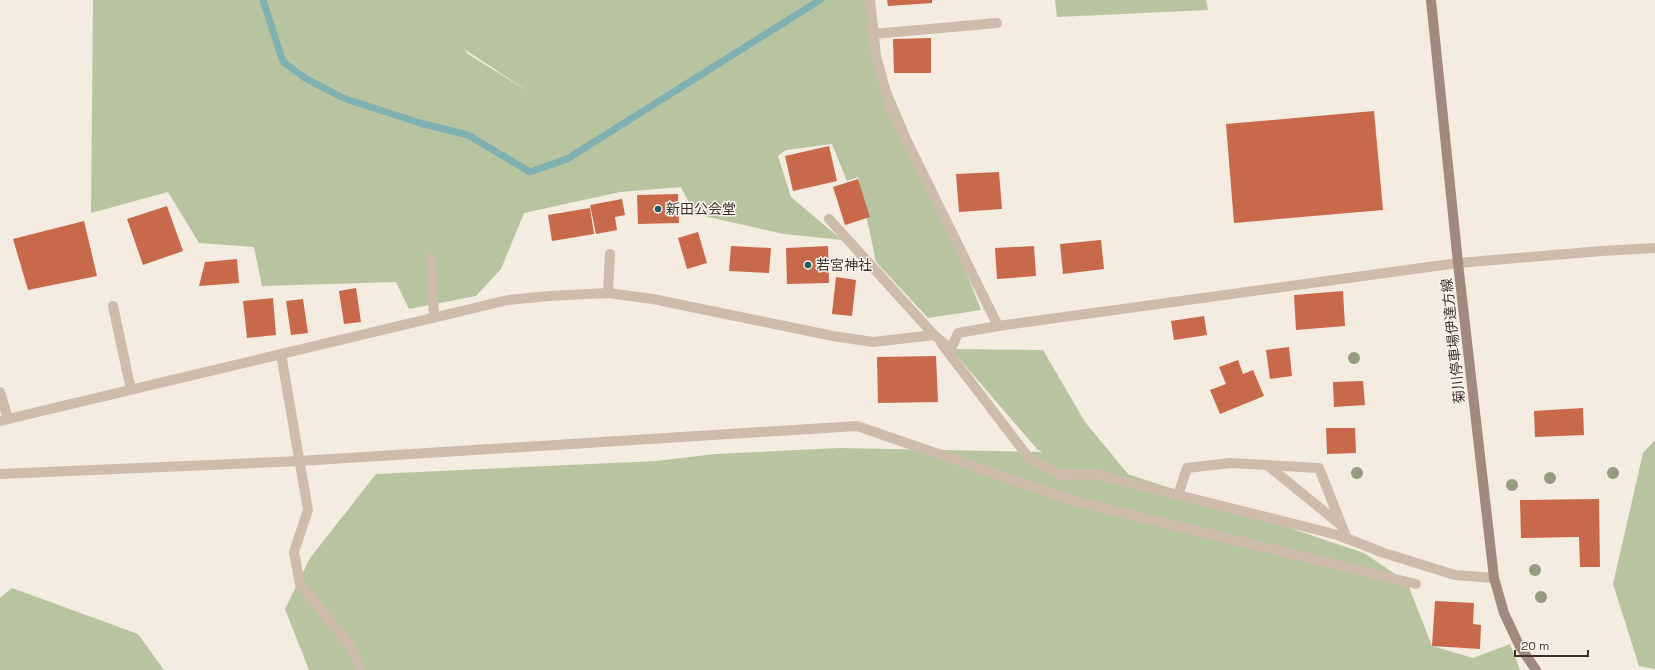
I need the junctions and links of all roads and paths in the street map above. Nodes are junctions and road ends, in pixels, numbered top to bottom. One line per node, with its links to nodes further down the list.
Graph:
1 (1431, 0): 9 (main road, 菊川停車場伊達方線)
2 (870, 2): 4 (street)
3 (997, 23): 4 (street)
4 (873, 34): 13 (street)
5 (829, 219): 14 (street)
6 (1655, 248): 9 (street)
7 (610, 254): 10 (street)
8 (432, 258): 12 (street)
9 (1458, 263): 13 (street); 25 (main road, 菊川停車場伊達方線)
10 (608, 293): 12 (street); 14 (street)
11 (113, 306): 16 (street)
12 (434, 318): 15 (street)
13 (998, 326): 14 (street)
14 (934, 335): 22 (street)
15 (281, 354): 16 (street); 19 (street)
16 (131, 390): 18 (street)
17 (0, 392): 18 (street)
18 (4, 420)
19 (300, 461): 21 (street); 26 (street); 27 (street)
20 (1267, 465): 22 (street); 23 (street); 23 (street)
21 (0, 474)
22 (1178, 495): 24 (street)
23 (1342, 527): 24 (street)
24 (1347, 539): 25 (street)
25 (1494, 578): 28 (main road, 菊川停車場伊達方線)
26 (1416, 584)
27 (360, 670)
28 (1536, 670)

